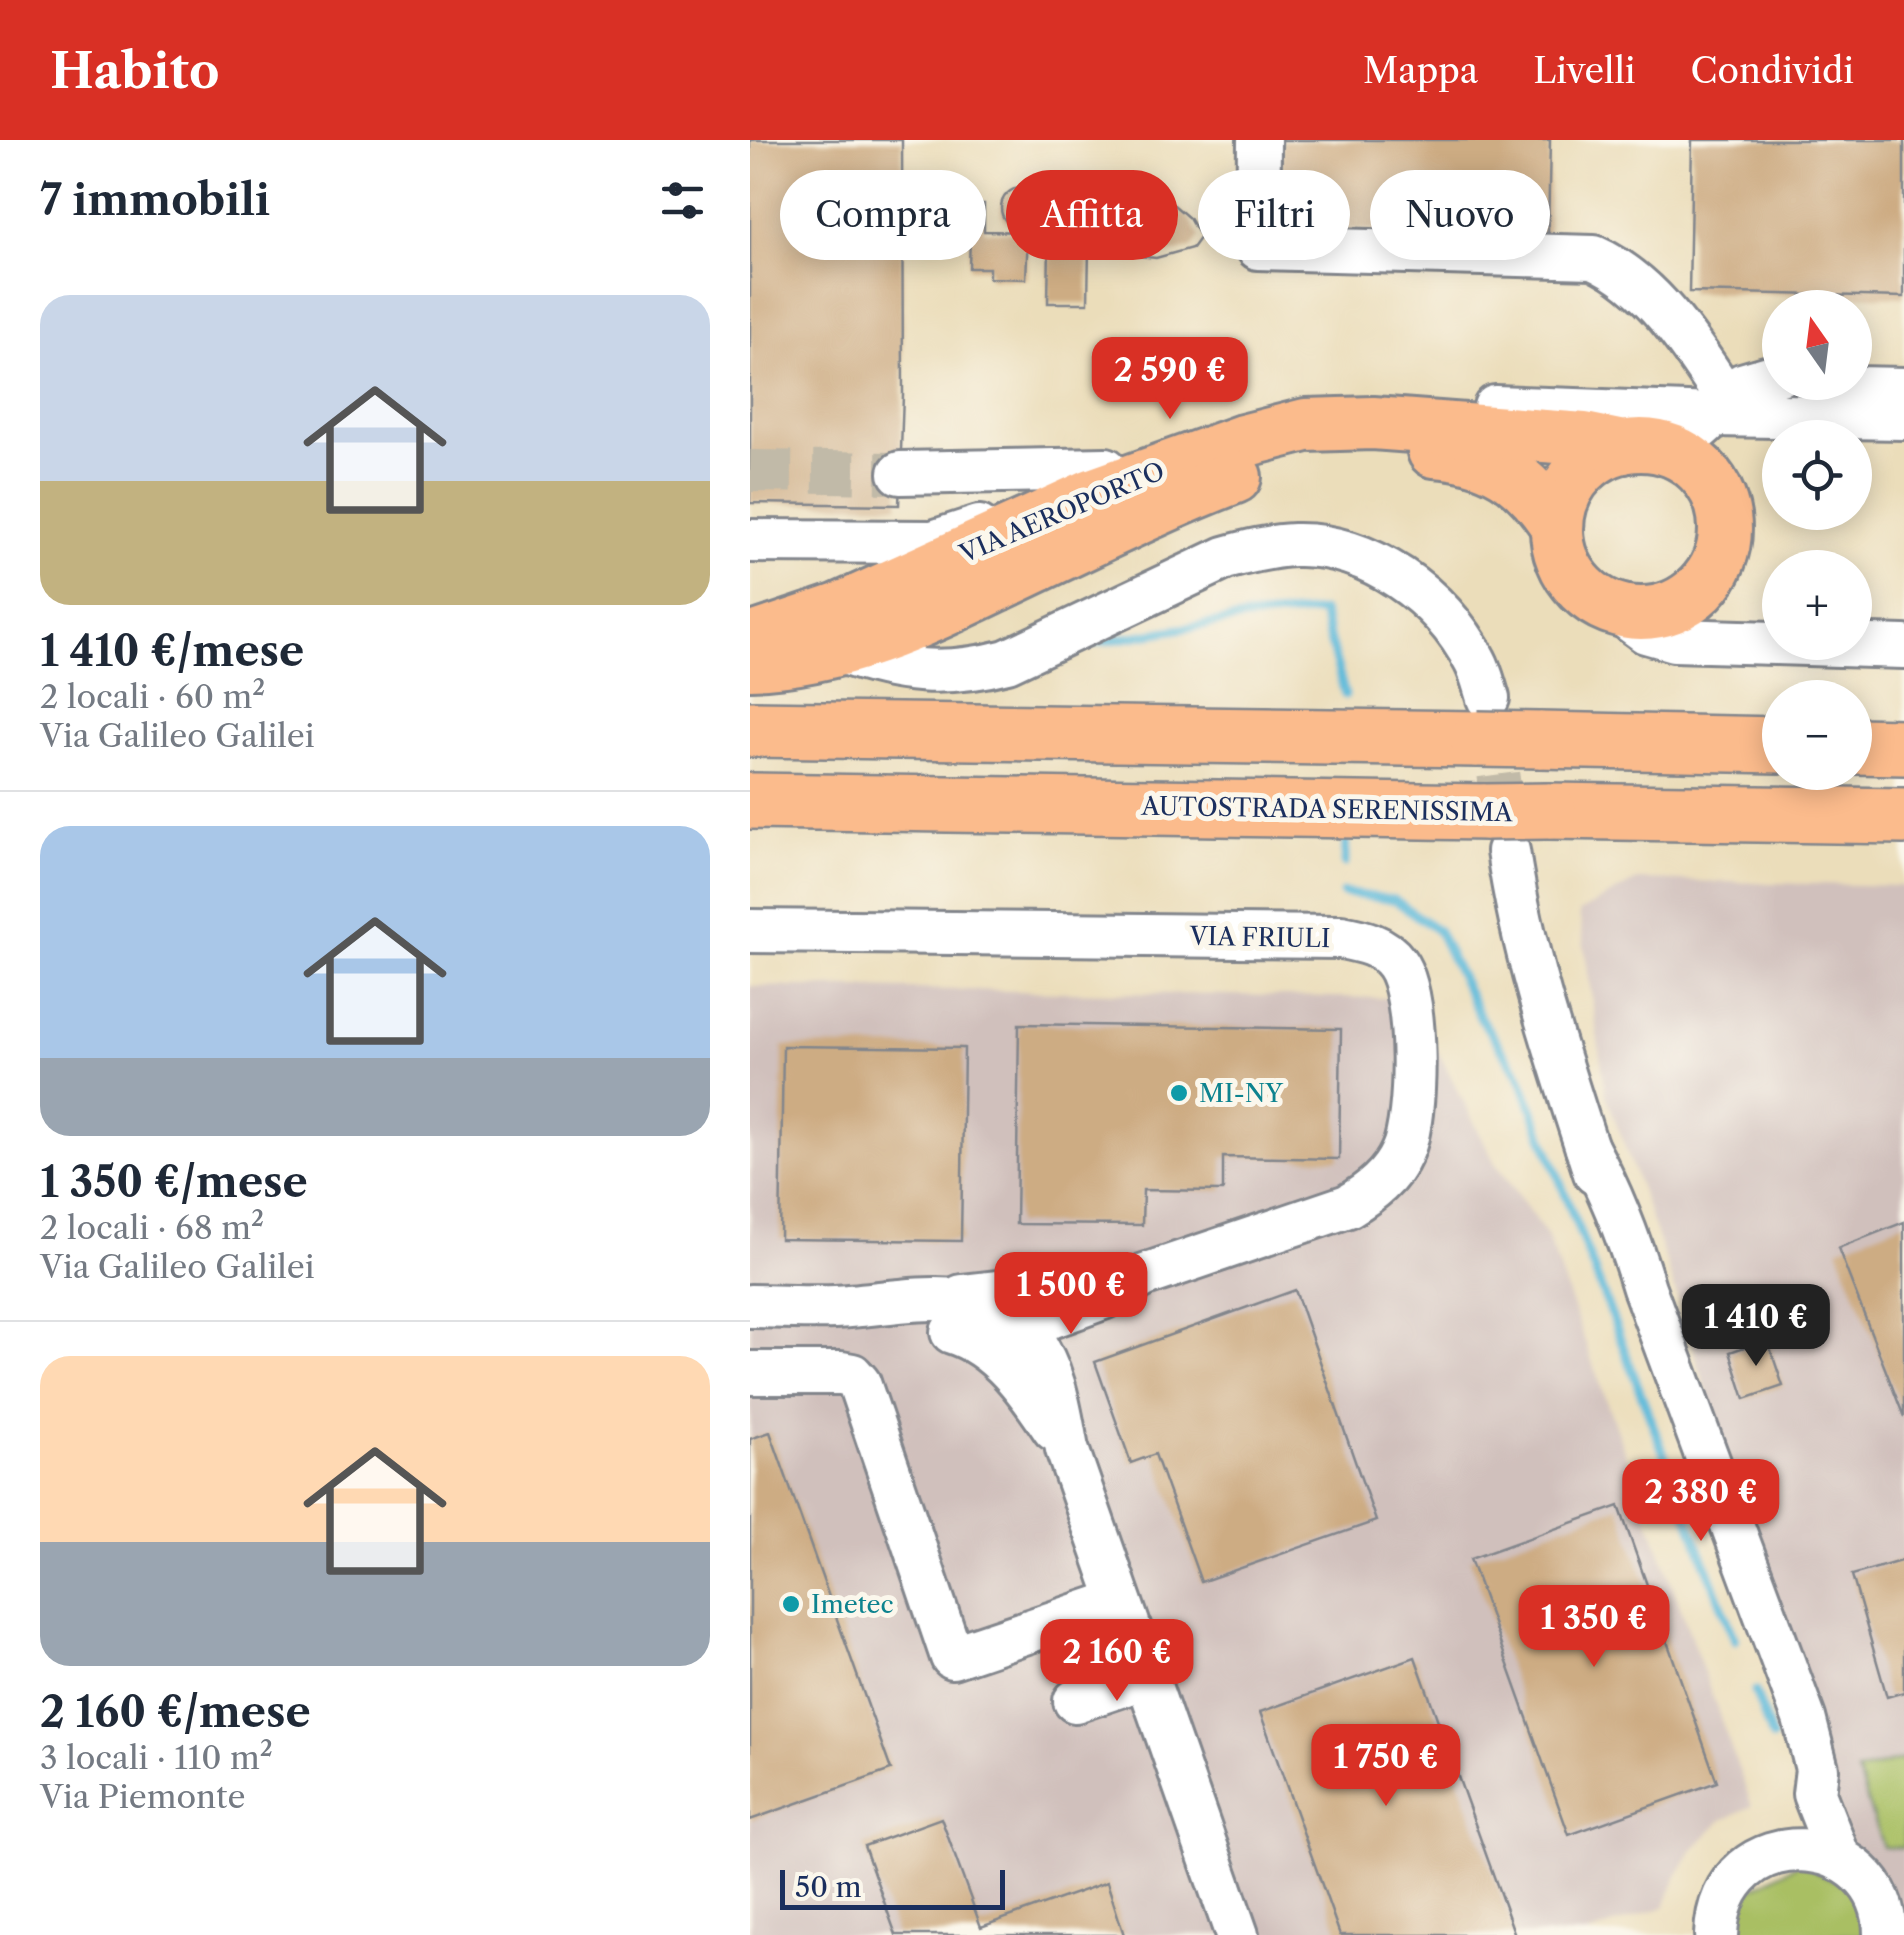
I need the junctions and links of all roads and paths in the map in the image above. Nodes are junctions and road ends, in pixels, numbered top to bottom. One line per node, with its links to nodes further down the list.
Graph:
1 (1259, 140): 2 (street)
2 (1698, 351): 3 (street); 7 (street)
3 (1762, 372)
4 (1762, 381): 7 (street)
5 (1872, 388): 6 (street)
6 (1904, 388)
7 (1719, 405): 8 (street); 9 (street); 10 (street)
8 (1904, 418)
9 (1648, 449): 12 (main road); 14 (main road); 15 (main road, VIA AEROPORTO)
10 (1106, 469): 11 (street); 13 (street)
11 (900, 473)
12 (1557, 526): 14 (main road); 17 (main road, VIA AEROPORTO)
13 (750, 541)
14 (1616, 610): 16 (street)
15 (750, 640)
16 (1904, 647)
17 (860, 654): 18 (main road, VIA AEROPORTO); 19 (street)
18 (750, 663)
19 (1483, 718): 20 (highway); 21 (highway, bridge)
20 (750, 729)
21 (1762, 744)
22 (1872, 746): 23 (highway)
23 (1904, 747)
24 (750, 800): 26 (highway, AUTOSTRADA SERENISSIMA)
25 (1904, 816): 26 (highway, AUTOSTRADA SERENISSIMA, bridge)
26 (1497, 831): 39 (street)
27 (750, 931): 28 (street, VIA FRIULI)
28 (1145, 1275): 29 (street, VIA FRIULI); 32 (street, VIA FRIULI)
29 (937, 1298): 31 (street); 32 (street)
30 (750, 1306): 31 (street)
31 (834, 1307): 33 (street)
32 (1017, 1326): 33 (street, VIA FRIULI); 35 (street)
33 (960, 1334): 35 (street)
34 (750, 1373): 36 (street)
35 (1067, 1450): 36 (street)
36 (1119, 1601): 37 (street)
37 (1146, 1677): 38 (street); 44 (street)
38 (1075, 1701)
39 (1814, 1794): 40 (street); 41 (street)
40 (1761, 1857): 41 (street); 43 (street)
41 (1872, 1875): 45 (street)
42 (1904, 1919): 45 (street)
43 (1707, 1928)
44 (1237, 1935)
45 (1888, 1935)

